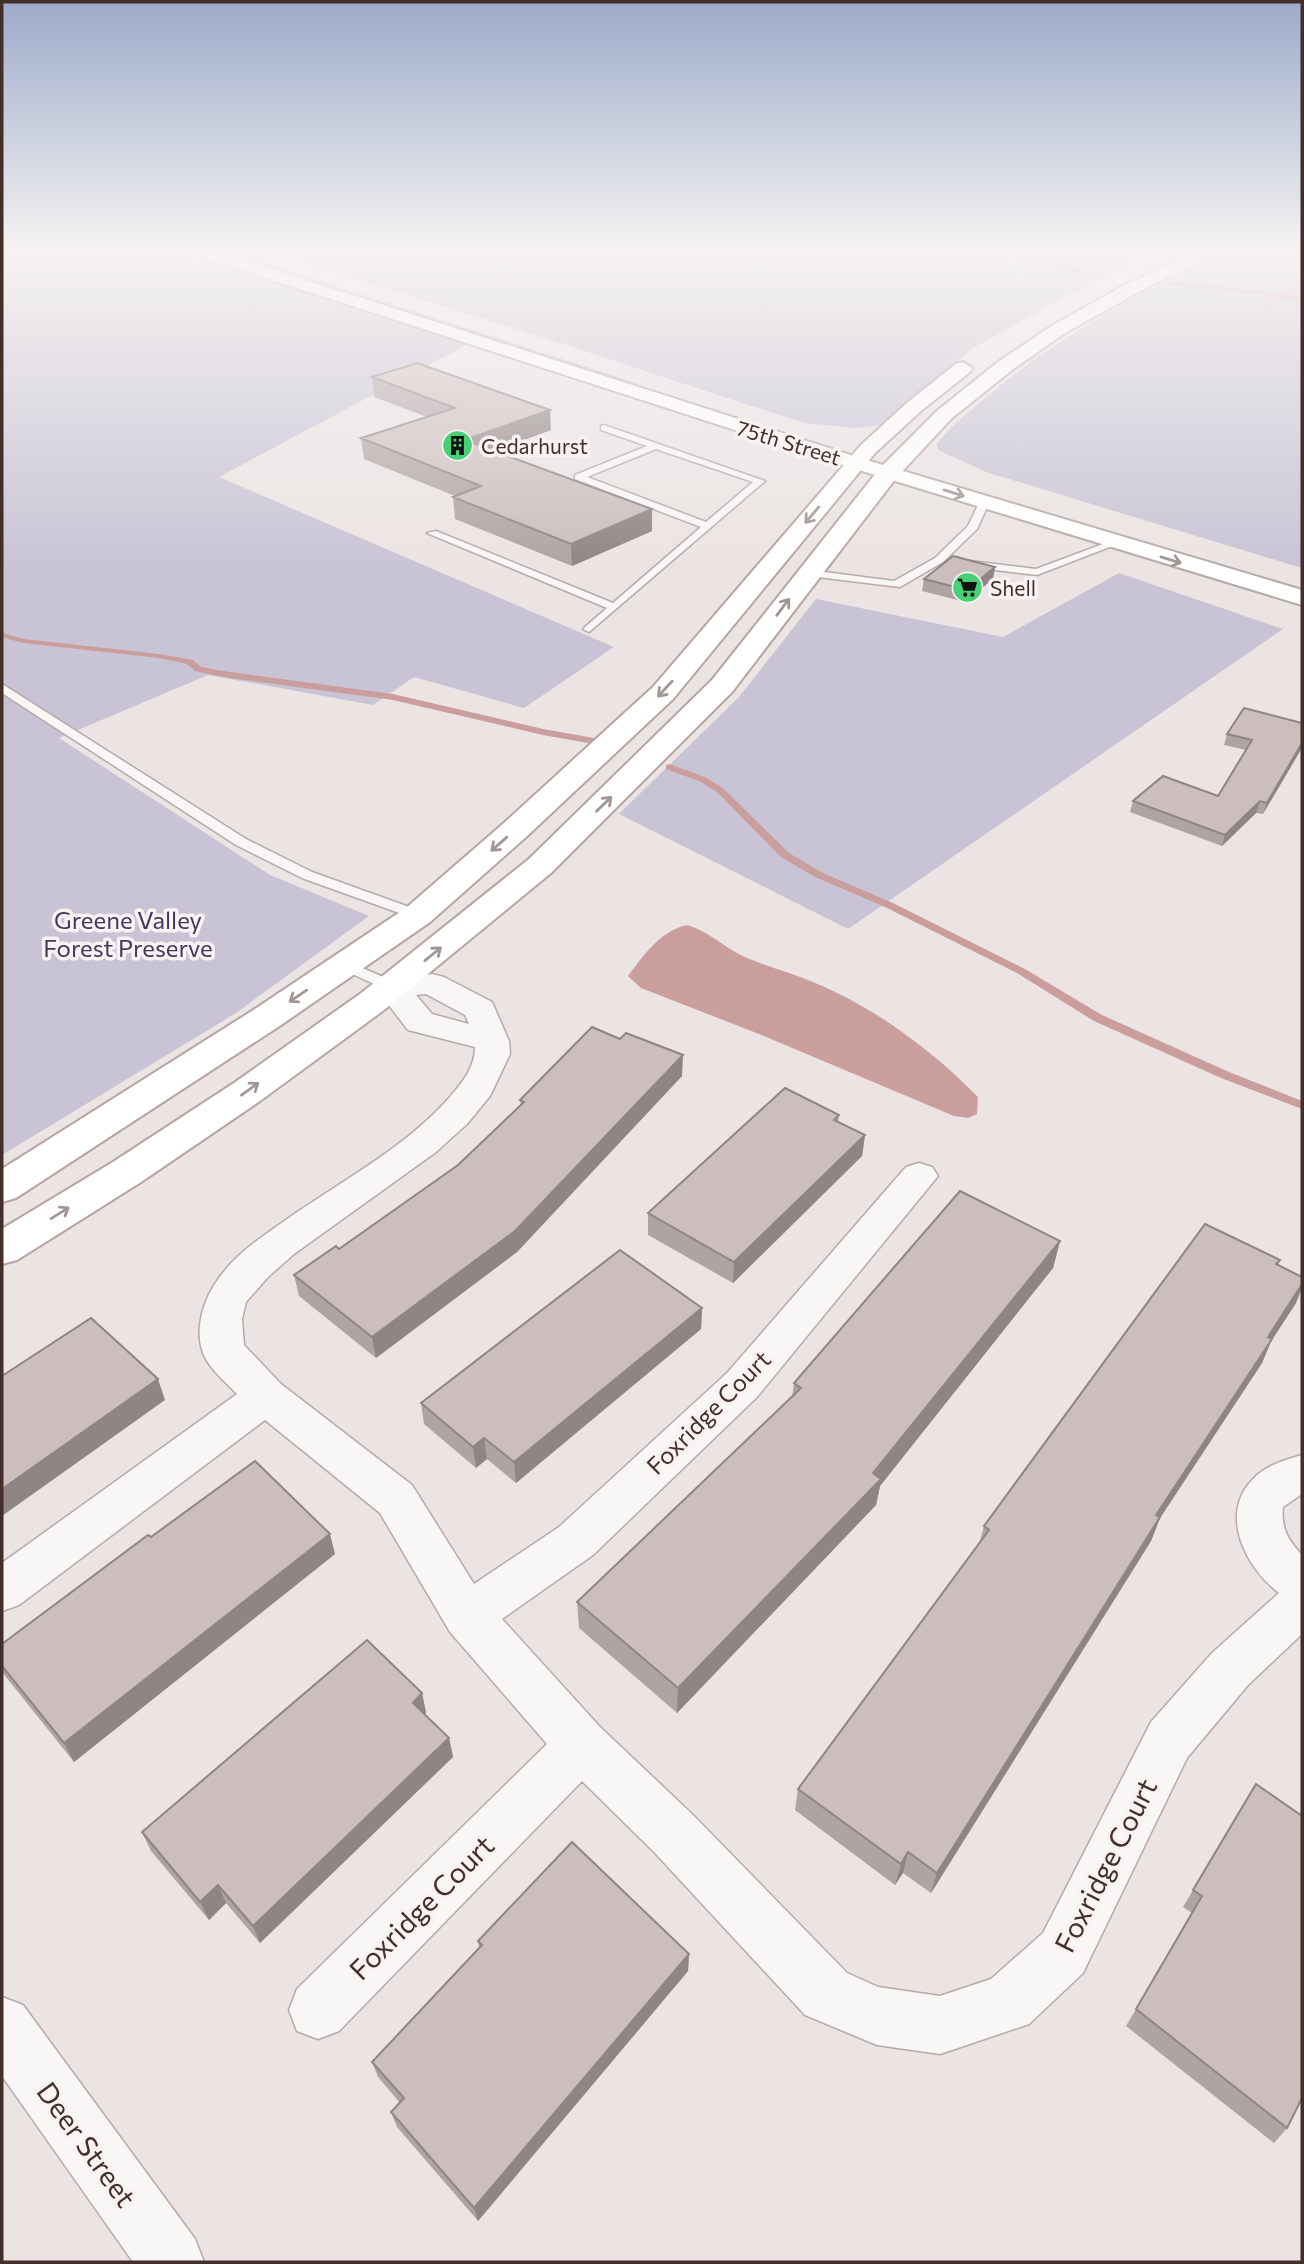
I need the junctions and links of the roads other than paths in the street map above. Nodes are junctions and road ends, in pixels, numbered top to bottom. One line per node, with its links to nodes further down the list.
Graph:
1 (540, 357): 7 (main road, 75th Street)
2 (561, 357): 7 (main road, 75th Street)
3 (979, 357): 7 (main road)
4 (1020, 357): 8 (main road)
5 (604, 428): 6 (lane)
6 (658, 445): 10 (lane); 10 (lane)
7 (862, 456): 8 (main road, 75th Street); 20 (main road, one-way to 20)
8 (895, 466): 9 (main road, 75th Street, one-way to 9); 14 (main road); 15 (main road, 75th Street)
9 (984, 503): 12 (main road, 75th Street); 13 (lane)
10 (707, 526): 17 (lane)
11 (432, 533): 17 (lane)
12 (1115, 543): 13 (lane); 16 (main road, 75th Street, one-way to 16)
13 (939, 560): 14 (lane)
14 (809, 573): 22 (main road, one-way to 14)
15 (1302, 578)
16 (1302, 598)
17 (614, 607): 18 (lane)
18 (589, 629)
19 (2, 688): 20 (lane)
20 (418, 915): 21 (main road)
21 (344, 965): 22 (lane); 24 (main road, one-way to 24)
22 (391, 986): 25 (main road, one-way to 22); 26 (street, Foxridge Court)
23 (919, 1176): 31 (street, Foxridge Court)
24 (2, 1188)
25 (2, 1249)
26 (266, 1396): 29 (street); 31 (street, Foxridge Court)
27 (1302, 1474): 28 (street)
28 (1302, 1583)
29 (2, 1590)
30 (1302, 1603): 32 (street, Foxridge Court)
31 (467, 1616): 32 (street, Foxridge Court)
32 (582, 1745): 33 (street, Foxridge Court)
33 (318, 2010)
34 (2, 2026): 35 (street, Deer Street)
35 (172, 2262)

